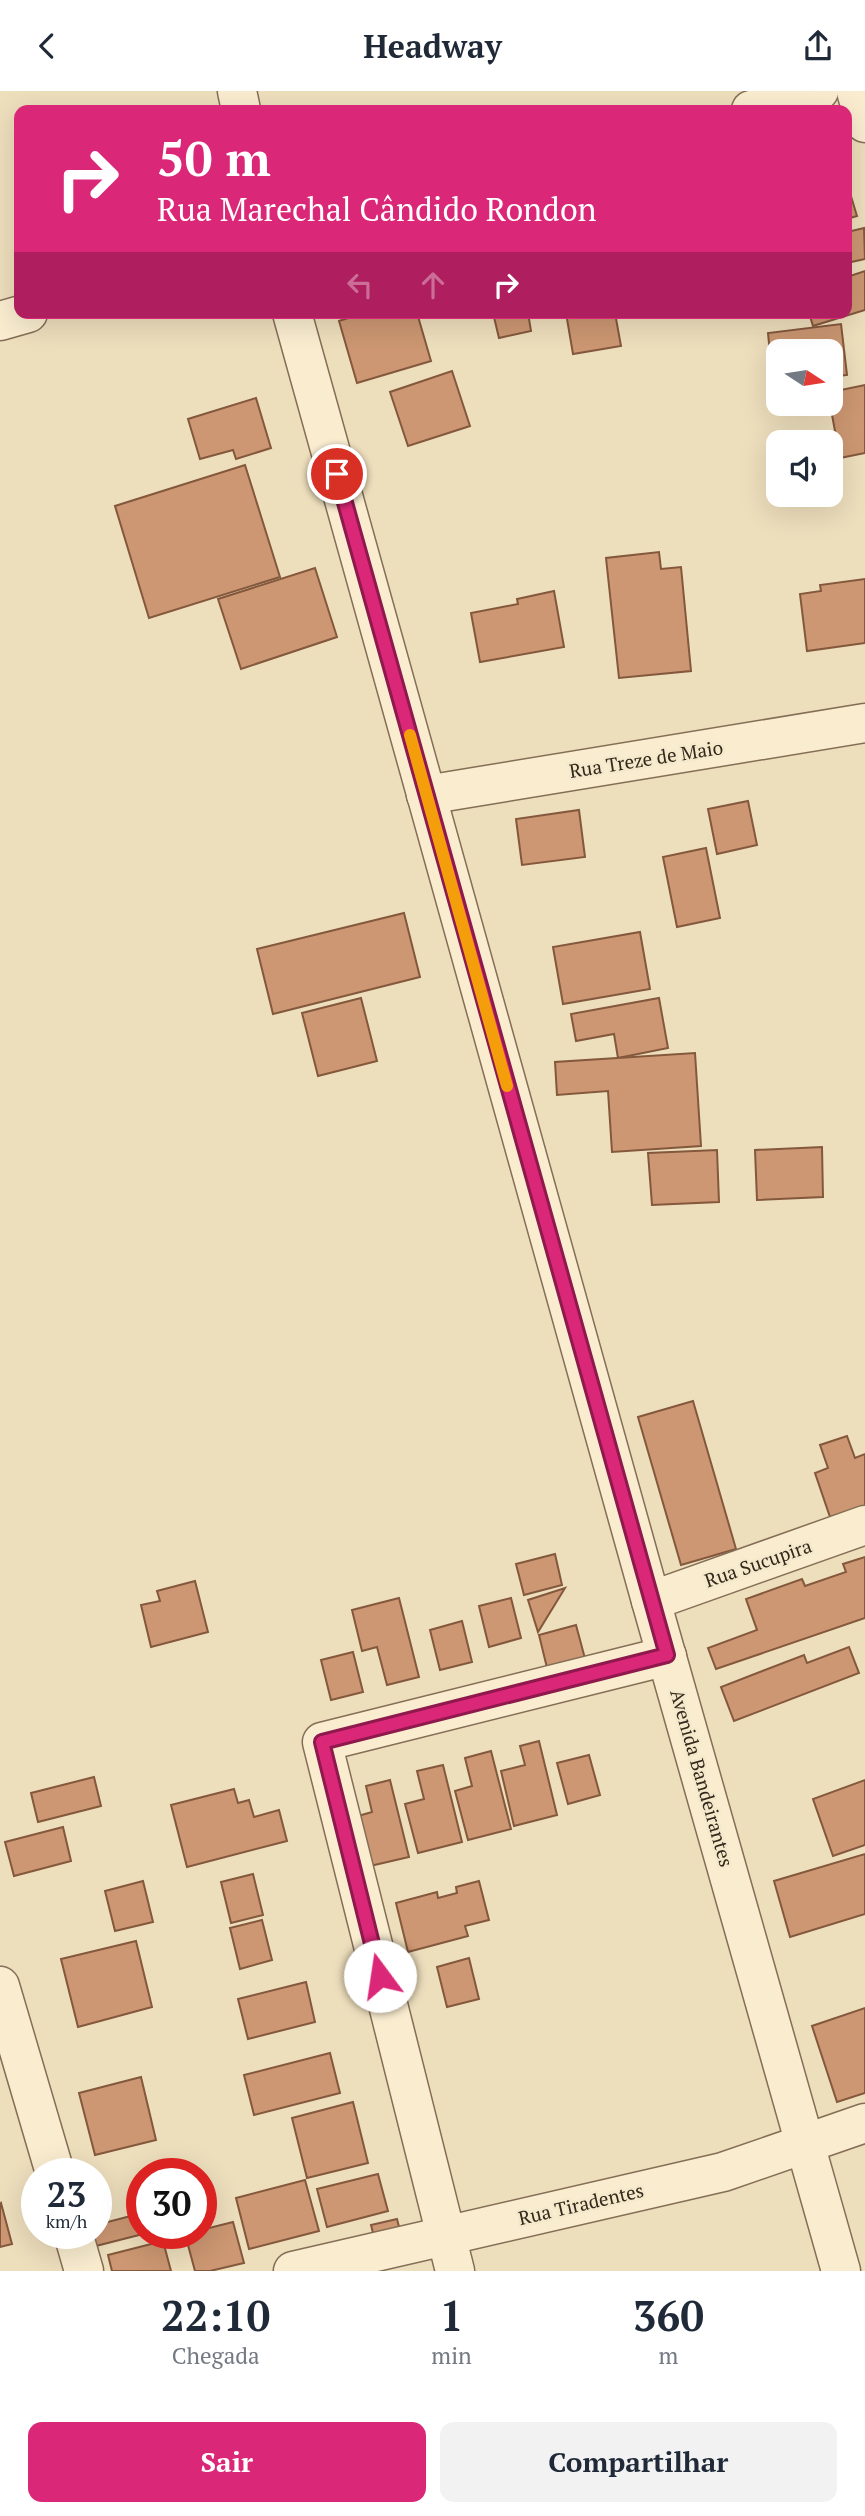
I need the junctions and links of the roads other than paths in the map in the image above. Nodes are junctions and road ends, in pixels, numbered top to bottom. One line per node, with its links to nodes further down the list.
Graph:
1 (819, 91): 3 (street)
2 (856, 91): 4 (street)
3 (769, 105)
4 (865, 123)
5 (294, 319): 7 (street, Avenida Bandeirantes)
6 (865, 723): 7 (street, Rua Treze de Maio)
7 (426, 795): 9 (street, Avenida Bandeirantes)
8 (865, 1525): 9 (street, Rua Sucupira)
9 (651, 1601): 10 (street, Avenida Bandeirantes)
10 (667, 1655): 13 (street, Avenida Bandeirantes); 16 (street)
11 (0, 1986): 14 (street)
12 (865, 2123): 13 (street, Rua Tiradentes)
13 (807, 2144): 16 (street, Rua Tiradentes); 19 (street, Avenida Bandeirantes)
14 (51, 2158)
15 (78, 2249): 17 (street)
16 (450, 2253): 18 (street, Rua Tiradentes)
17 (84, 2271)
18 (293, 2271)
19 (841, 2271)

